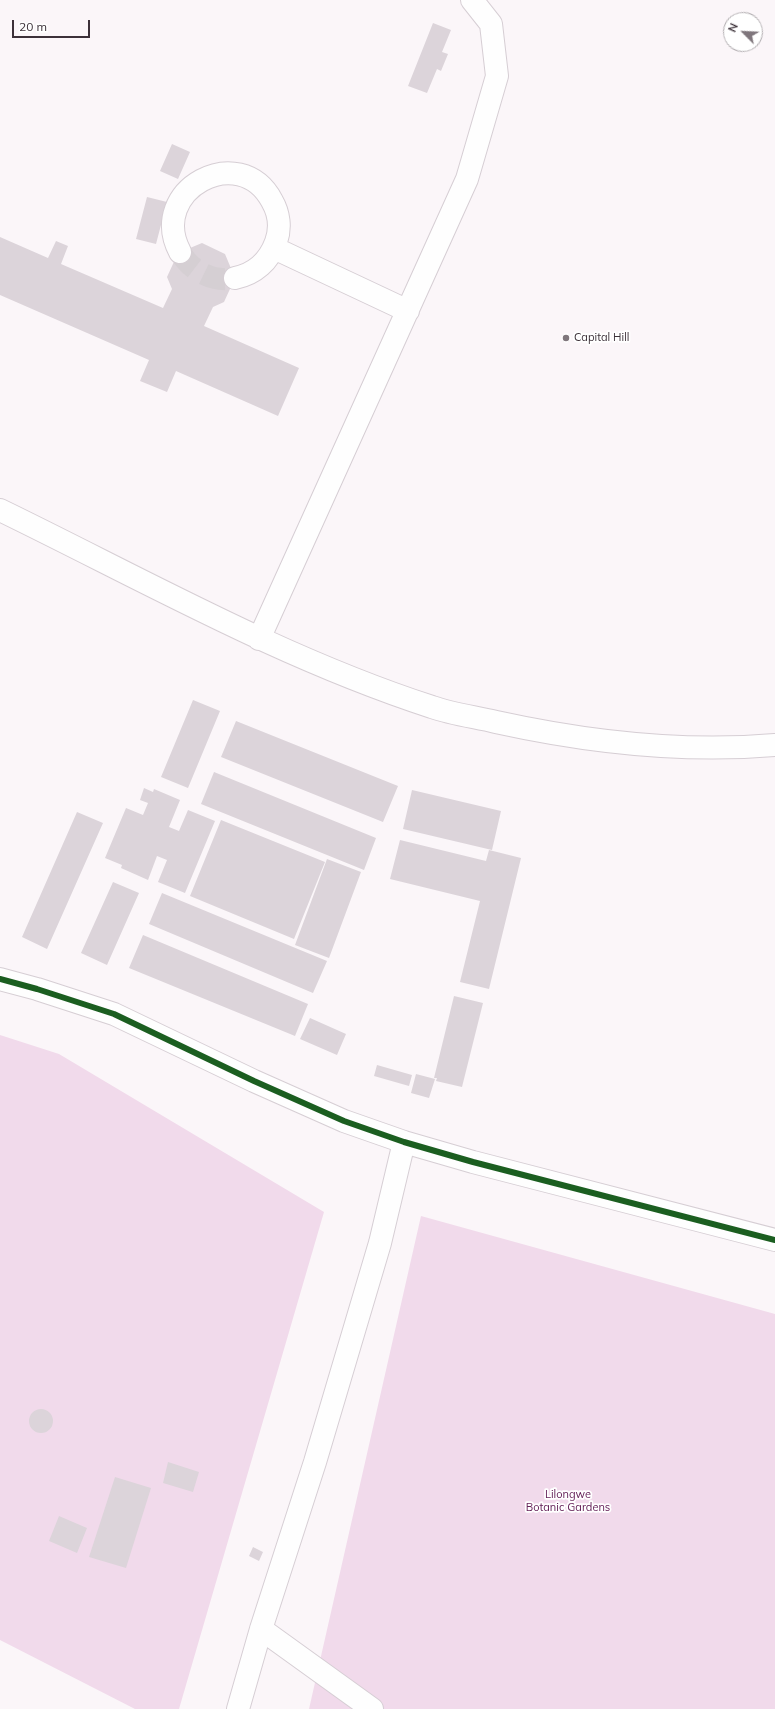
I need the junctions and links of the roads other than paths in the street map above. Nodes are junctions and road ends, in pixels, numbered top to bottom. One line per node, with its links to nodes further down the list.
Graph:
1 (472, 0): 5 (street)
2 (274, 248): 3 (street); 4 (street); 5 (street)
3 (180, 252)
4 (235, 278)
5 (408, 311): 7 (street)
6 (0, 510): 7 (street)
7 (259, 639): 8 (street)
8 (775, 745)
9 (0, 979): 10 (street)
10 (404, 1142): 11 (street); 12 (street)
11 (775, 1240)
12 (261, 1629): 13 (street); 14 (street)
13 (238, 1709)
14 (372, 1709)

